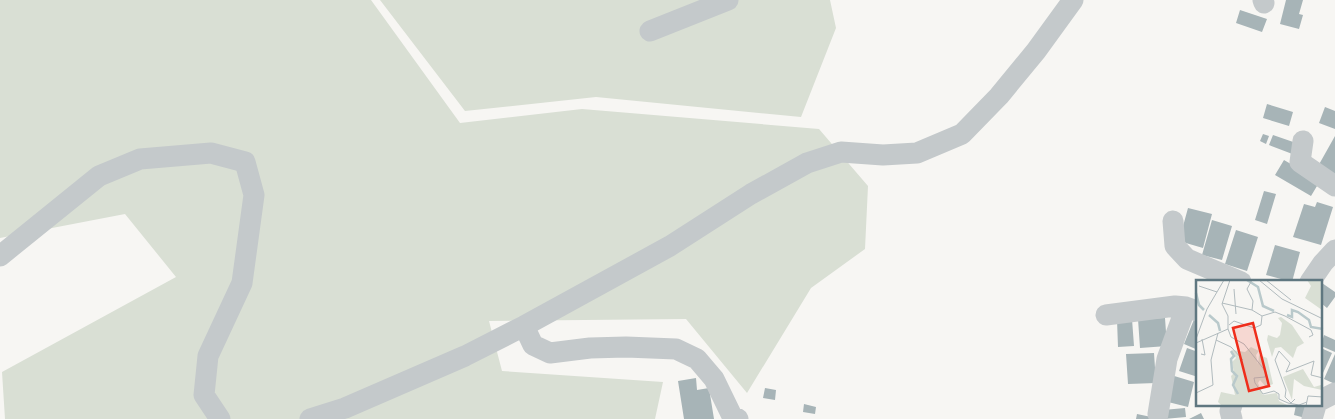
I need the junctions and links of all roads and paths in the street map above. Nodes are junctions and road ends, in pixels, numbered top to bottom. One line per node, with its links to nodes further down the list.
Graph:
1 (728, 0): 3 (street)
2 (1073, 0): 13 (street)
3 (650, 31)
4 (1303, 141): 5 (street)
5 (1335, 186)
6 (1173, 220): 9 (street)
7 (1335, 250): 10 (street)
8 (0, 256): 19 (street)
9 (1237, 280)
10 (1311, 280)
11 (1192, 309): 12 (street); 18 (street)
12 (1106, 315)
13 (524, 326): 20 (street); 21 (street)
14 (1335, 393): 15 (street)
15 (1322, 400)
16 (1232, 406): 22 (street)
17 (1316, 406): 23 (street)
18 (1158, 414)
19 (220, 419)
20 (310, 419)
21 (738, 419)
22 (1232, 419)
23 (1312, 419)

